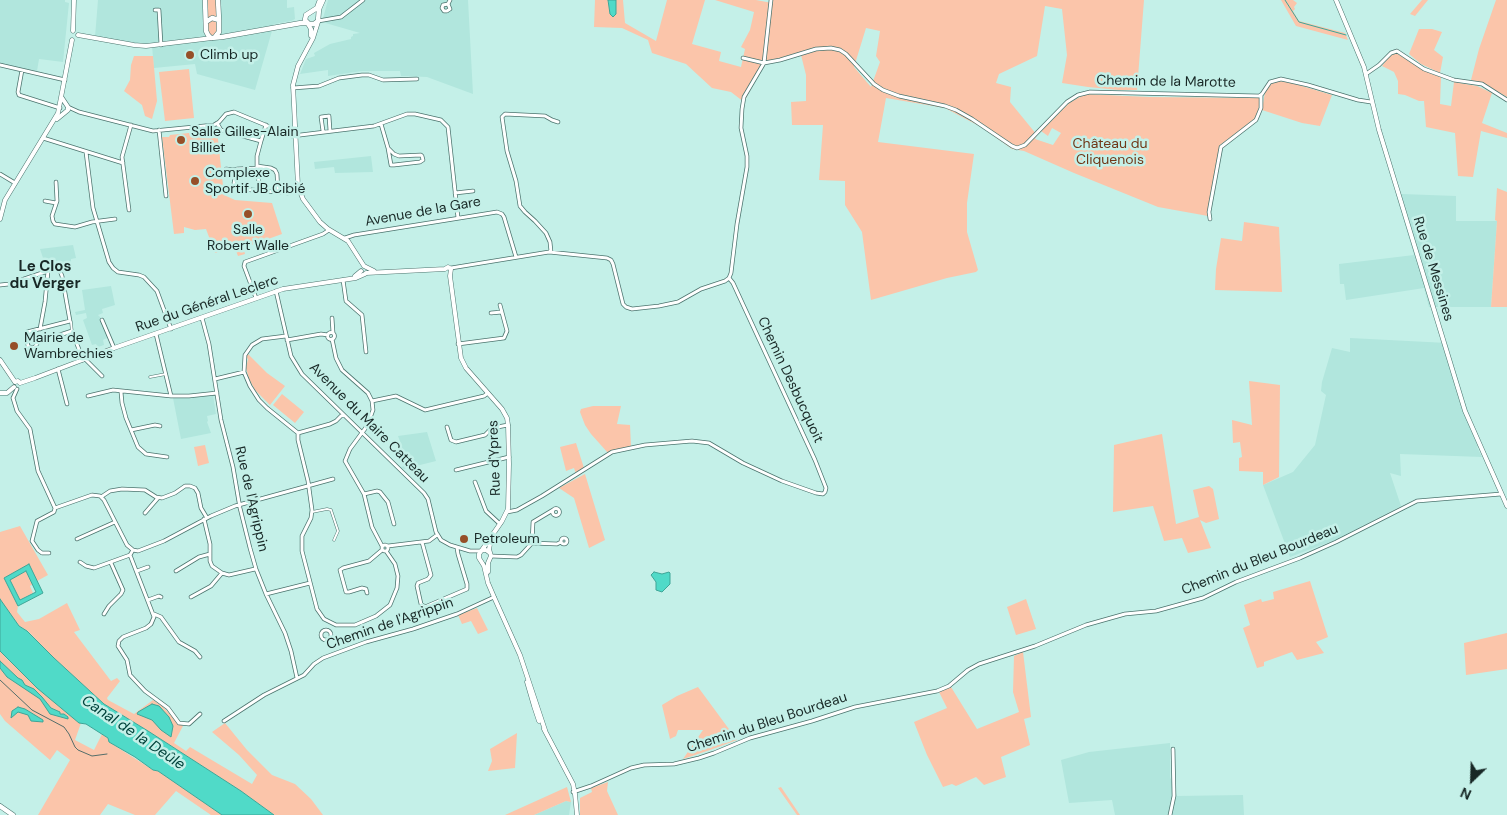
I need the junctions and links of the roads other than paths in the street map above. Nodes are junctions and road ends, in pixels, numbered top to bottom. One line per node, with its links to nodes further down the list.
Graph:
1 (74, 0): 17 (main road)
2 (205, 0): 13 (main road)
3 (218, 0): 12 (main road)
4 (322, 0): 9 (main road); 11 (main road)
5 (363, 0): 11 (street)
6 (771, 0): 27 (street)
7 (1336, 0): 30 (main road, Rue de Messines)
8 (155, 10): 24 (street)
9 (311, 11): 10 (main road); 11 (main road)
10 (306, 15): 14 (main road); 15 (main road)
11 (318, 19): 14 (main road); 25 (main road)
12 (219, 20): 13 (main road); 16 (main road)
13 (206, 22): 18 (main road)
14 (308, 23): 15 (main road); 25 (main road)
15 (291, 25): 20 (main road)
16 (219, 30): 20 (main road); 21 (main road)
17 (73, 31): 19 (main road); 22 (main road)
18 (206, 31): 21 (main road); 23 (main road)
19 (78, 35): 22 (main road); 24 (main road)
20 (232, 35): 21 (main road)
21 (214, 38): 23 (main road)
22 (72, 40): 32 (main road)
23 (199, 40): 24 (main road)
24 (161, 45)
25 (308, 45): 33 (main road)
26 (743, 58): 27 (street)
27 (764, 63): 35 (street, Chemin de la Marotte); 84 (street)
28 (0, 65): 29 (street)
29 (22, 70): 32 (street); 39 (street)
30 (1366, 74): 36 (street); 37 (main road, Rue de Messines)
31 (417, 79): 33 (street)
32 (65, 80): 34 (main road)
33 (292, 88): 51 (main road)
34 (62, 92): 38 (main road); 39 (main road)
35 (1261, 95): 37 (street); 75 (street)
36 (1507, 100)
37 (1372, 102): 140 (main road, Rue de Messines)
38 (67, 105): 39 (main road); 40 (main road); 41 (street)
39 (60, 108): 40 (main road); 50 (main road)
40 (66, 112): 41 (street); 50 (main road)
41 (78, 112): 45 (street)
42 (558, 122): 79 (street)
43 (218, 124): 46 (street); 47 (street); 53 (street)
44 (381, 124): 48 (street); 54 (street); 67 (street)
45 (131, 125): 47 (street); 56 (street)
46 (266, 126): 51 (street); 53 (street)
47 (158, 130): 68 (street)
48 (330, 130): 49 (street); 49 (street)
49 (323, 131): 51 (street)
50 (47, 133): 52 (main road)
51 (295, 135): 63 (main road)
52 (44, 138): 55 (street); 62 (main road)
53 (261, 142): 57 (street)
54 (388, 148): 54 (street)
55 (86, 152): 56 (street); 76 (street)
56 (123, 163): 71 (street)
57 (257, 167): 59 (street); 64 (street); 66 (street)
58 (226, 169): 59 (street)
59 (236, 170): 64 (street)
60 (0, 174): 62 (street)
61 (56, 182): 70 (street)
62 (15, 183): 73 (main road)
63 (299, 189): 66 (street); 77 (main road)
64 (260, 191): 66 (street)
65 (473, 191): 67 (street)
66 (278, 192)
67 (455, 193): 72 (street)
68 (166, 196)
69 (45, 201): 70 (street)
70 (56, 203): 76 (street)
71 (129, 210)
72 (458, 218): 78 (street, Avenue de la Gare); 80 (street, Avenue de la Gare)
73 (0, 219)
74 (114, 219): 76 (street)
75 (1210, 219)
76 (97, 221): 97 (street)
77 (329, 230): 78 (main road); 88 (street)
78 (345, 238): 83 (main road)
79 (550, 252): 80 (street); 84 (street)
80 (516, 257): 81 (street)
81 (450, 270): 83 (main road); 105 (main road, Rue d'Ypres)
82 (48, 271): 86 (street); 95 (street); 96 (street)
83 (364, 271): 85 (main road, Rue du Général Leclerc)
84 (729, 278): 148 (street, Chemin Desbucquoit)
85 (346, 279): 87 (main road, Rue du Général Leclerc); 107 (street)
86 (0, 285)
87 (276, 291): 88 (main road, Rue du Général Leclerc); 102 (street, Avenue du Maire Catteau)
88 (256, 298): 92 (main road, Rue du Général Leclerc)
89 (500, 305): 90 (street)
90 (502, 312): 91 (street); 105 (street)
91 (491, 313)
92 (202, 318): 97 (main road, Rue du Général Leclerc); 115 (street, Rue de l'Agrippin)
93 (332, 318): 99 (street)
94 (102, 320): 106 (street)
95 (70, 321): 96 (street); 98 (street)
96 (40, 329): 98 (street)
97 (171, 329): 100 (main road, Rue du Général Leclerc)
98 (72, 332): 109 (street)
99 (333, 333): 101 (street); 103 (street)
100 (156, 334): 106 (main road, Rue du Général Leclerc); 112 (street)
101 (328, 335): 103 (street); 104 (street)
102 (286, 336): 104 (street, Avenue du Maire Catteau); 111 (street)
103 (332, 339): 124 (street)
104 (287, 340): 126 (street, Avenue du Maire Catteau)
105 (458, 344): 120 (main road, Rue d'Ypres)
106 (114, 348): 109 (main road, Rue du Général Leclerc)
107 (366, 352)
108 (0, 360): 116 (main road)
109 (84, 360): 110 (main road, Rue du Général Leclerc); 113 (street)
110 (58, 369): 116 (main road, Rue du Général Leclerc); 125 (street)
111 (244, 372): 115 (street); 131 (street)
112 (166, 374): 114 (street); 122 (street)
113 (102, 376)
114 (150, 377)
115 (215, 379): 119 (street, Rue de l'Agrippin)
116 (15, 386): 118 (main road); 123 (street)
117 (121, 392): 121 (street); 122 (street); 130 (street)
118 (1, 393): 123 (street)
119 (217, 393): 122 (street); 143 (street, Rue de l'Agrippin)
120 (488, 393): 124 (street); 127 (main road, Rue d'Ypres)
121 (88, 396)
122 (171, 396)
123 (13, 398): 145 (street)
124 (372, 401): 132 (street)
125 (67, 404)
126 (343, 414): 131 (street); 132 (street, Avenue du Maire Catteau)
127 (508, 425): 129 (street); 134 (main road, Rue d'Ypres)
128 (160, 426): 130 (street)
129 (447, 427)
130 (131, 430): 133 (street)
131 (298, 432): 138 (street)
132 (363, 433): 139 (street); 155 (street, Avenue du Maire Catteau)
133 (167, 457)
134 (509, 457): 135 (street); 148 (main road, Rue d'Ypres)
135 (456, 470)
136 (333, 478): 138 (street)
137 (475, 482): 153 (street)
138 (309, 486): 143 (street); 147 (street)
139 (364, 494): 152 (street); 162 (street)
140 (1501, 494): 144 (main road, Rue de Messines); 195 (street, Chemin du Bleu Bourdeau)
141 (101, 497): 142 (street); 145 (street); 151 (street)
142 (158, 498): 149 (street); 150 (street)
143 (240, 504): 150 (street); 174 (street, Rue de l'Agrippin)
144 (1507, 506)
145 (55, 508): 166 (street)
146 (553, 510): 160 (street)
147 (312, 512): 157 (street); 178 (street)
148 (507, 512): 153 (main road, Rue d'Ypres)
149 (145, 513)
150 (205, 518): 163 (street); 167 (street)
151 (115, 522): 156 (street); 163 (street)
152 (394, 524)
153 (500, 524): 154 (main road, Rue d'Ypres)
154 (494, 534): 164 (main road, Rue d'Ypres); 169 (main road, Rue d'Ypres)
155 (437, 535): 158 (street); 161 (street)
156 (77, 538)
157 (334, 540)
158 (422, 542): 161 (street); 162 (street)
159 (561, 542): 160 (street)
160 (532, 543): 169 (street)
161 (457, 548): 165 (street)
162 (384, 549): 180 (street); 188 (street)
163 (133, 550): 168 (street)
164 (482, 550): 165 (street); 169 (main road); 170 (main road)
165 (470, 551): 170 (street)
166 (49, 553)
167 (210, 554): 175 (street); 177 (street)
168 (130, 556): 172 (street); 176 (street)
169 (490, 557): 170 (main road); 179 (main road, Rue d'Ypres)
170 (479, 559): 179 (main road, Rue d'Ypres)
171 (79, 563): 172 (street)
172 (111, 563): 186 (street)
173 (148, 567): 176 (street)
174 (256, 569): 177 (street); 181 (street, Rue de l'Agrippin)
175 (176, 571)
176 (137, 572): 185 (street)
177 (222, 573): 183 (street)
178 (310, 583): 181 (street); 188 (street)
179 (491, 589): 184 (main road, Rue d'Ypres)
180 (367, 593)
181 (266, 594): 191 (street, Rue de l'Agrippin)
182 (161, 597): 185 (street)
183 (191, 597)
184 (494, 597): 191 (street, Chemin de l'Agrippin); 195 (main road, Rue d'Ypres)
185 (148, 600): 187 (street)
186 (104, 614)
187 (154, 614): 190 (street); 192 (street)
188 (331, 624): 189 (street)
189 (328, 631)
190 (200, 657)
191 (297, 678): 193 (street, Chemin de l'Agrippin)
192 (200, 714)
193 (224, 721)
194 (1173, 749): 199 (street)
195 (574, 792): 198 (main road, Rue d'Ypres)
196 (0, 806): 197 (main road)
197 (13, 815)
198 (577, 815)
199 (1170, 815)

